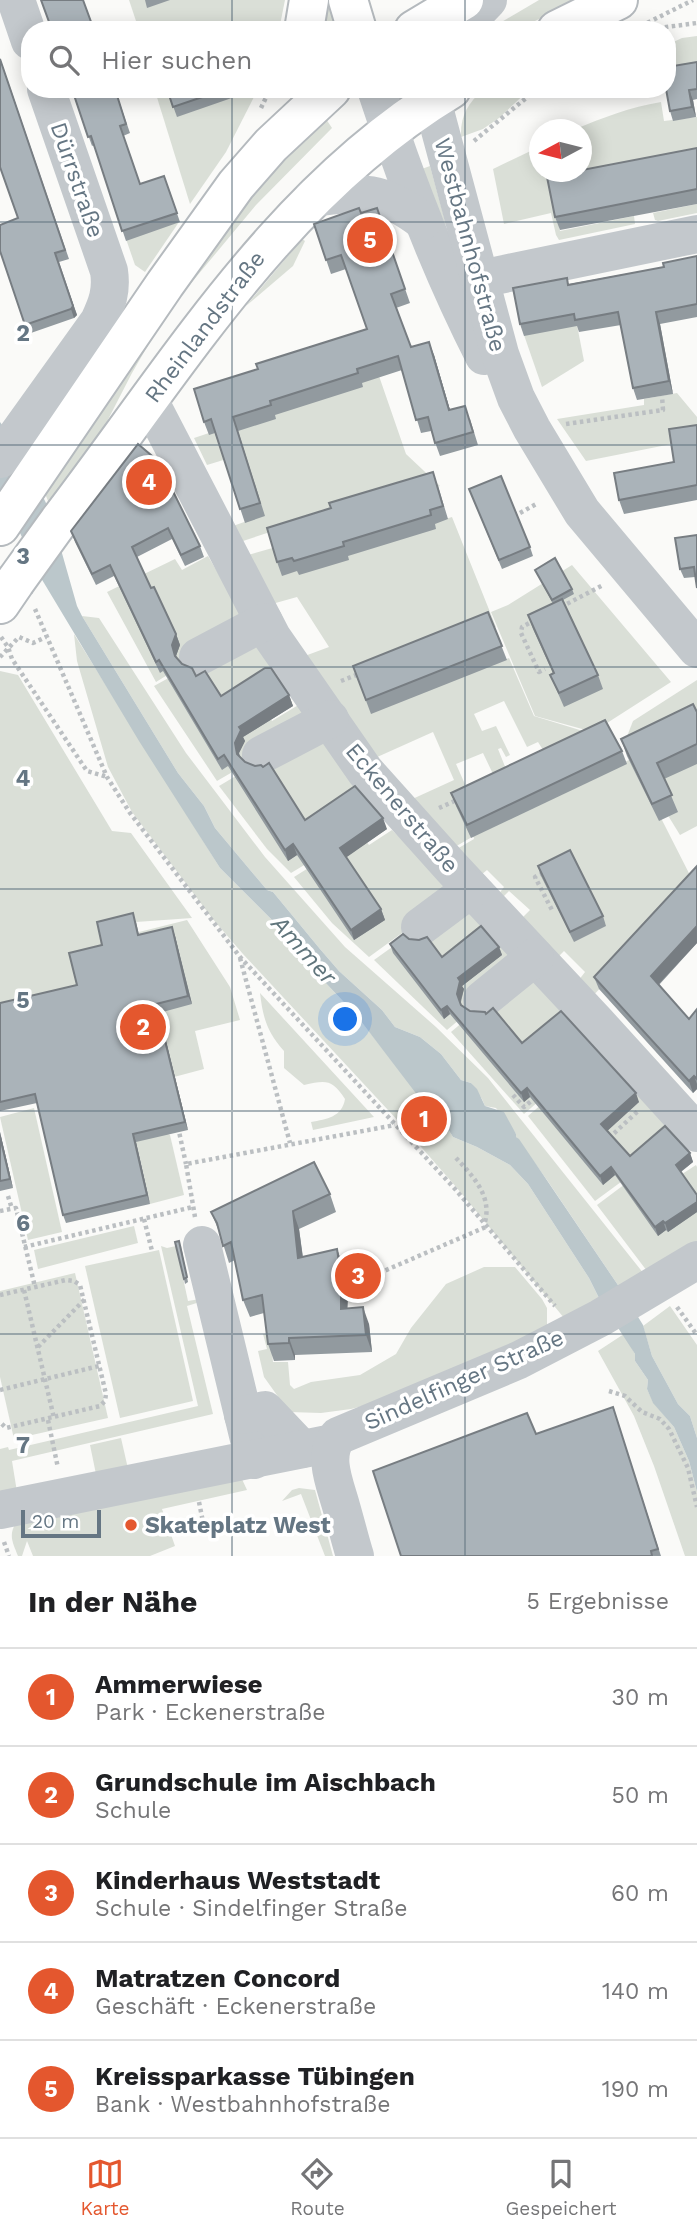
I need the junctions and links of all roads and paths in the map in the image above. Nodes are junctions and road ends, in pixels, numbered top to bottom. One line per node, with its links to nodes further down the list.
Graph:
1 (16, 0): 9 (street)
2 (309, 0): 10 (main road)
3 (348, 0): 11 (main road)
4 (409, 0): 12 (main road)
5 (464, 0): 13 (main road)
6 (488, 0): 14 (street)
7 (618, 0): 15 (main road)
8 (693, 0): 16 (path)
9 (23, 21)
10 (306, 21)
11 (354, 21)
12 (413, 21)
13 (429, 21)
14 (468, 21)
15 (575, 21)
16 (652, 21)
17 (697, 23): 18 (path)
18 (676, 26)
19 (49, 98): 34 (street, Dürrstraße)
20 (286, 98): 26 (main road)
21 (321, 98): 26 (main road)
22 (379, 98): 25 (street, Westbahnhofstraße)
23 (422, 98): 25 (main road, Rheinlandstraße)
24 (430, 98): 30 (street, Westbahnhofstraße)
25 (390, 130): 27 (main road, Rheinlandstraße); 28 (street, Westbahnhofstraße)
26 (271, 145): 35 (main road)
27 (313, 198): 28 (street, Westbahnhofstraße); 32 (main road, Rheinlandstraße)
28 (423, 221): 33 (street, Westbahnhofstraße)
29 (697, 234): 30 (street)
30 (480, 279): 33 (street, Westbahnhofstraße)
31 (662, 396): 33 (path)
32 (149, 400): 37 (main road, Rheinlandstraße, bridge); 41 (street, Eckenerstraße)
33 (524, 414): 36 (street, Westbahnhofstraße)
34 (9, 447)
35 (0, 526)
36 (632, 570): 38 (path); 45 (street, Westbahnhofstraße)
37 (8, 593)
38 (559, 608)
39 (37, 614): 43 (path)
40 (546, 614): 48 (path)
41 (264, 622): 47 (street); 50 (street, Eckenerstraße)
42 (0, 636): 44 (path)
43 (46, 637): 44 (path); 52 (path)
44 (8, 647): 46 (path); 52 (path)
45 (697, 649)
46 (0, 657)
47 (198, 657)
48 (545, 669)
49 (362, 672): 50 (path)
50 (320, 706): 51 (street); 54 (street, Eckenerstraße)
51 (261, 755)
52 (107, 777): 59 (path)
53 (459, 799): 54 (path)
54 (410, 821): 56 (street, Eckenerstraße)
55 (552, 868): 57 (path)
56 (471, 889): 58 (street); 60 (street, Eckenerstraße)
57 (543, 917)
58 (420, 927)
59 (240, 957): 65 (path); 67 (path)
60 (535, 957): 61 (street); 66 (street, Eckenerstraße)
61 (482, 1000)
62 (541, 1093): 63 (path)
63 (513, 1095)
64 (176, 1119): 69 (path)
65 (395, 1125): 67 (path); 75 (path)
66 (697, 1133)
67 (289, 1143): 69 (path)
68 (456, 1158): 75 (path)
69 (186, 1164): 71 (path)
70 (8, 1196): 72 (path)
71 (193, 1207): 74 (path); 76 (path)
72 (12, 1209): 73 (path); 77 (path)
73 (0, 1211)
74 (144, 1219): 77 (path); 78 (path)
75 (486, 1224): 81 (path); 85 (path)
76 (202, 1245): 91 (street)
77 (24, 1247): 80 (path)
78 (152, 1251)
79 (697, 1260): 85 (street, Sindelfinger Straße)
80 (35, 1287): 82 (path); 84 (path)
81 (347, 1287)
82 (24, 1290): 83 (path); 86 (path)
83 (0, 1295)
84 (85, 1299): 86 (path); 87 (path)
85 (588, 1325): 94 (street, Sindelfinger Straße)
86 (38, 1348): 88 (path)
87 (99, 1366): 88 (path); 92 (path)
88 (45, 1379): 89 (path); 92 (path)
89 (0, 1390)
90 (609, 1391): 97 (path)
91 (243, 1415): 94 (street); 95 (street)
92 (51, 1419): 93 (path); 96 (path)
93 (0, 1422)
94 (317, 1446): 95 (street, Sindelfinger Straße); 99 (street)
95 (254, 1460): 96 (street, Sindelfinger Straße)
96 (63, 1496): 98 (street, Sindelfinger Straße)
97 (697, 1507)
98 (0, 1510)
99 (355, 1556)

